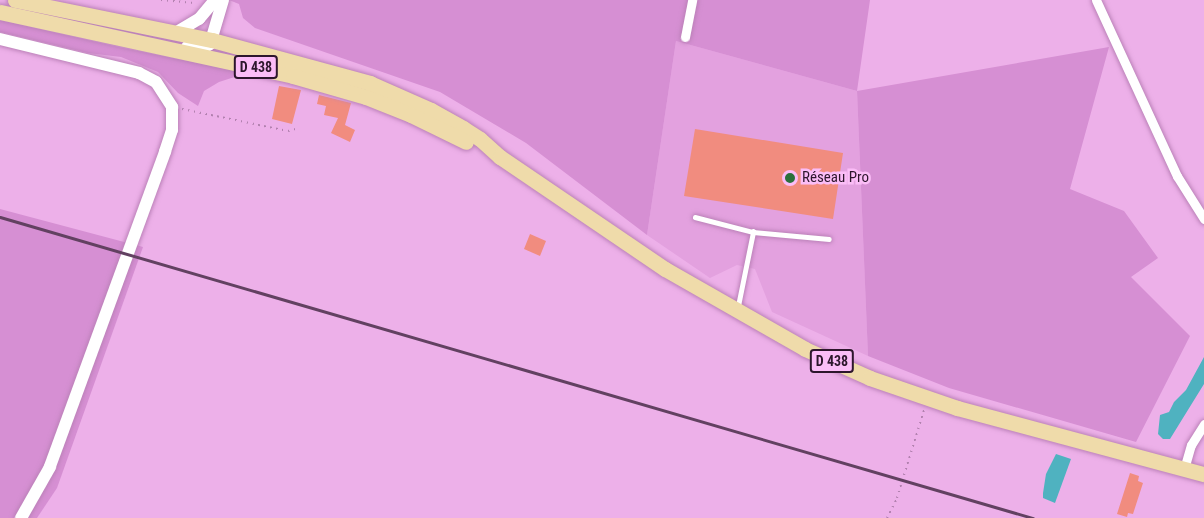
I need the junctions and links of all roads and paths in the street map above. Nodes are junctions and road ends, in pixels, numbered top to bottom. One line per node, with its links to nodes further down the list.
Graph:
1 (15, 0): 7 (main road, D 438)
2 (161, 0): 5 (path)
3 (692, 0): 8 (street)
4 (1096, 0): 15 (street)
5 (217, 2): 7 (street); 10 (street)
6 (8, 14): 10 (street); 13 (main road, D 438)
7 (177, 32): 10 (main road, D 438)
8 (685, 38)
9 (0, 39): 11 (street)
10 (212, 40): 13 (main road, D 438)
11 (172, 107): 12 (path); 23 (street)
12 (299, 128)
13 (500, 157): 18 (main road, D 438)
14 (695, 217): 16 (lane)
15 (1204, 219)
16 (753, 232): 17 (lane); 18 (lane)
17 (829, 239)
18 (736, 312): 19 (main road, D 438)
19 (927, 399): 21 (main road, D 438); 24 (path)
20 (1204, 424): 21 (street)
21 (1184, 469): 22 (main road, D 438)
22 (1204, 474)
23 (21, 518)
24 (887, 518)

